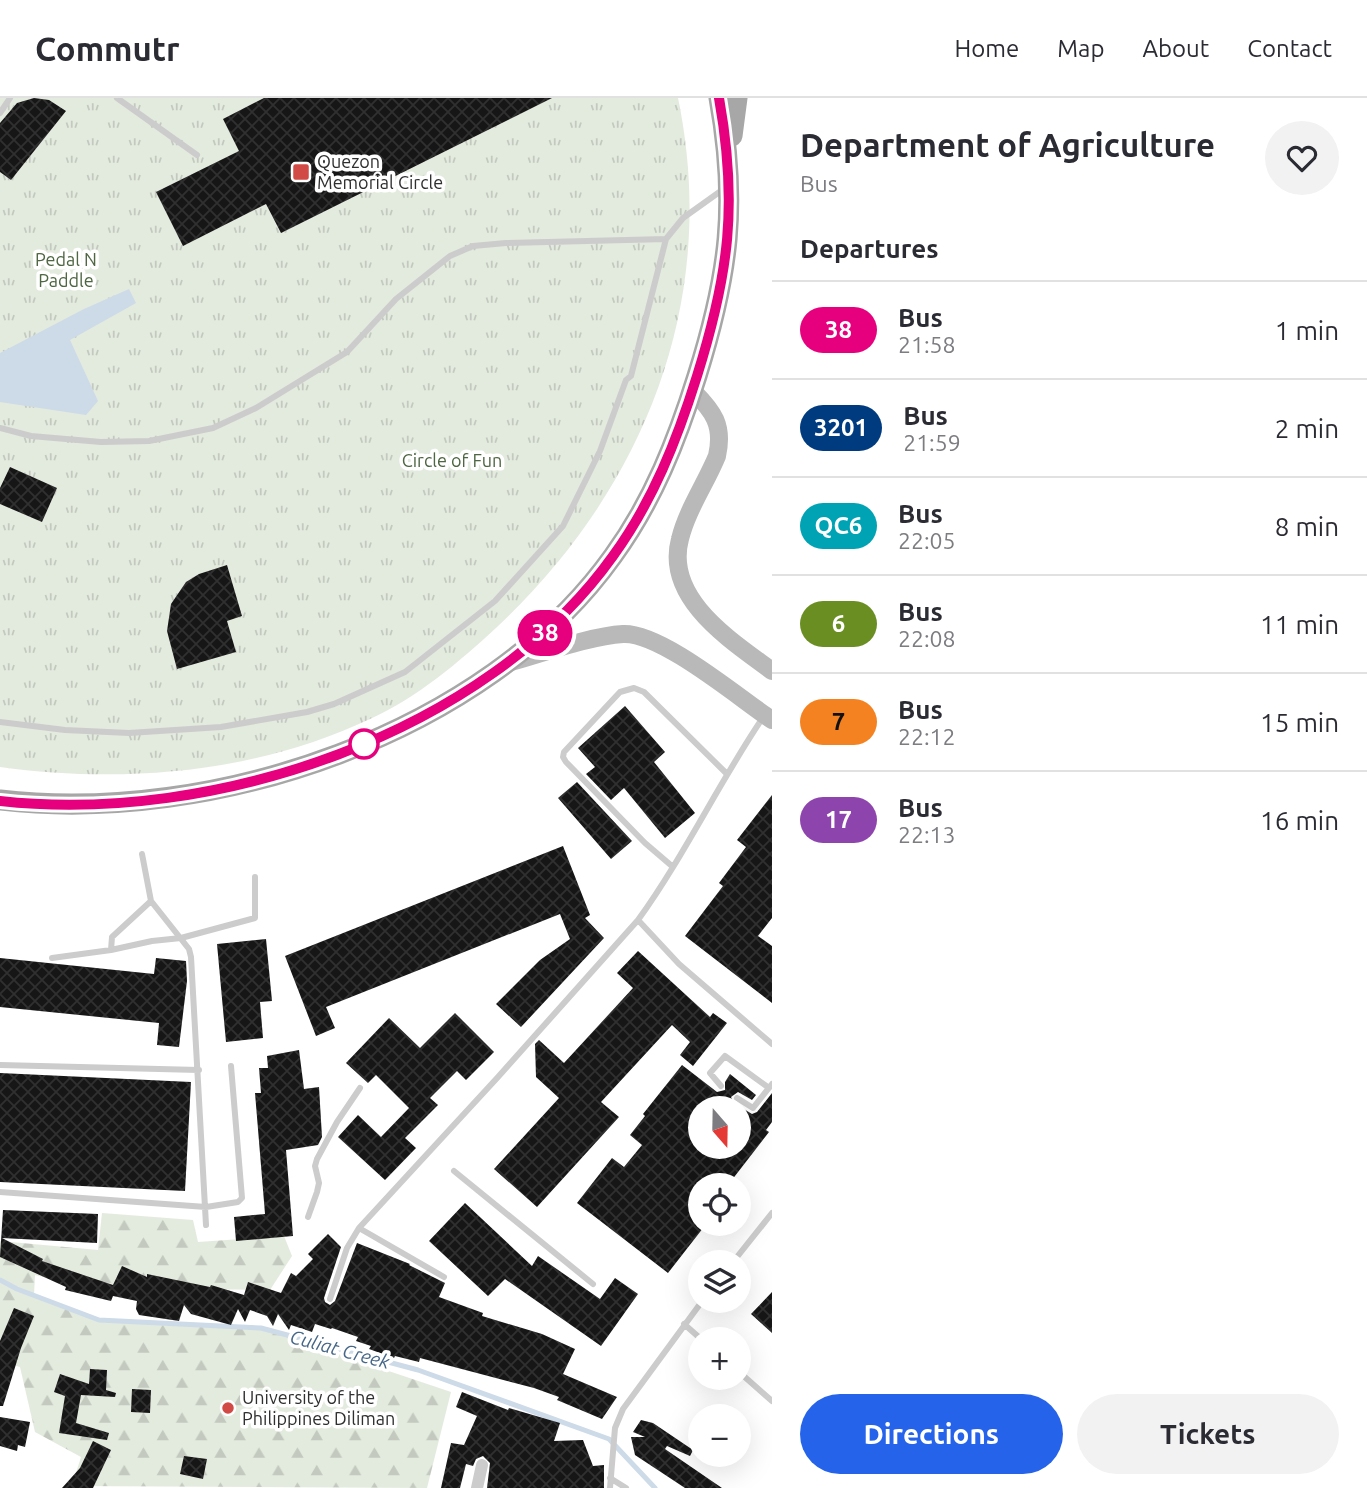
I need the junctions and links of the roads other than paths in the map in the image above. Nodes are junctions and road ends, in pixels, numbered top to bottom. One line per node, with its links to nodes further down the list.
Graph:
1 (10, 98): 5 (lane)
2 (117, 98): 6 (lane)
3 (719, 98): 7 (main road)
4 (737, 98): 7 (main road)
5 (0, 113)
6 (197, 155)
7 (729, 162): 8 (main road)
8 (730, 184): 9 (lane); 10 (main road)
9 (666, 239): 11 (lane); 15 (lane)
10 (692, 391): 12 (main road); 13 (main road)
11 (0, 428)
12 (508, 663): 14 (main road); 17 (main road)
13 (772, 671)
14 (768, 718): 16 (lane)
15 (0, 722)
16 (726, 774): 19 (lane); 19 (lane)
17 (0, 800)
18 (142, 854): 21 (lane)
19 (673, 867): 22 (lane)
20 (255, 877): 23 (lane)
21 (151, 901): 23 (lane); 24 (lane)
22 (638, 920): 26 (lane); 40 (lane)
23 (181, 938): 24 (lane); 29 (lane)
24 (111, 950): 25 (lane)
25 (52, 958)
26 (772, 1044)
27 (0, 1065): 29 (lane)
28 (231, 1066): 36 (lane)
29 (198, 1070): 36 (lane)
30 (722, 1086): 31 (lane)
31 (770, 1086): 33 (lane)
32 (360, 1088): 38 (lane)
33 (751, 1108)
34 (454, 1171): 43 (lane)
35 (0, 1192): 36 (lane)
36 (206, 1207): 39 (lane)
37 (772, 1213): 41 (lane)
38 (308, 1217)
39 (206, 1225)
40 (359, 1228): 42 (lane); 44 (lane)
41 (743, 1250)
42 (444, 1277)
43 (593, 1284)
44 (330, 1299)
45 (693, 1313): 46 (lane)
46 (684, 1324): 47 (lane); 51 (lane)
47 (688, 1328)
48 (751, 1382): 49 (lane)
49 (772, 1400)
50 (482, 1465): 52 (street)
51 (610, 1478): 53 (lane); 54 (lane)
52 (477, 1488)
53 (610, 1488)
54 (626, 1488)

